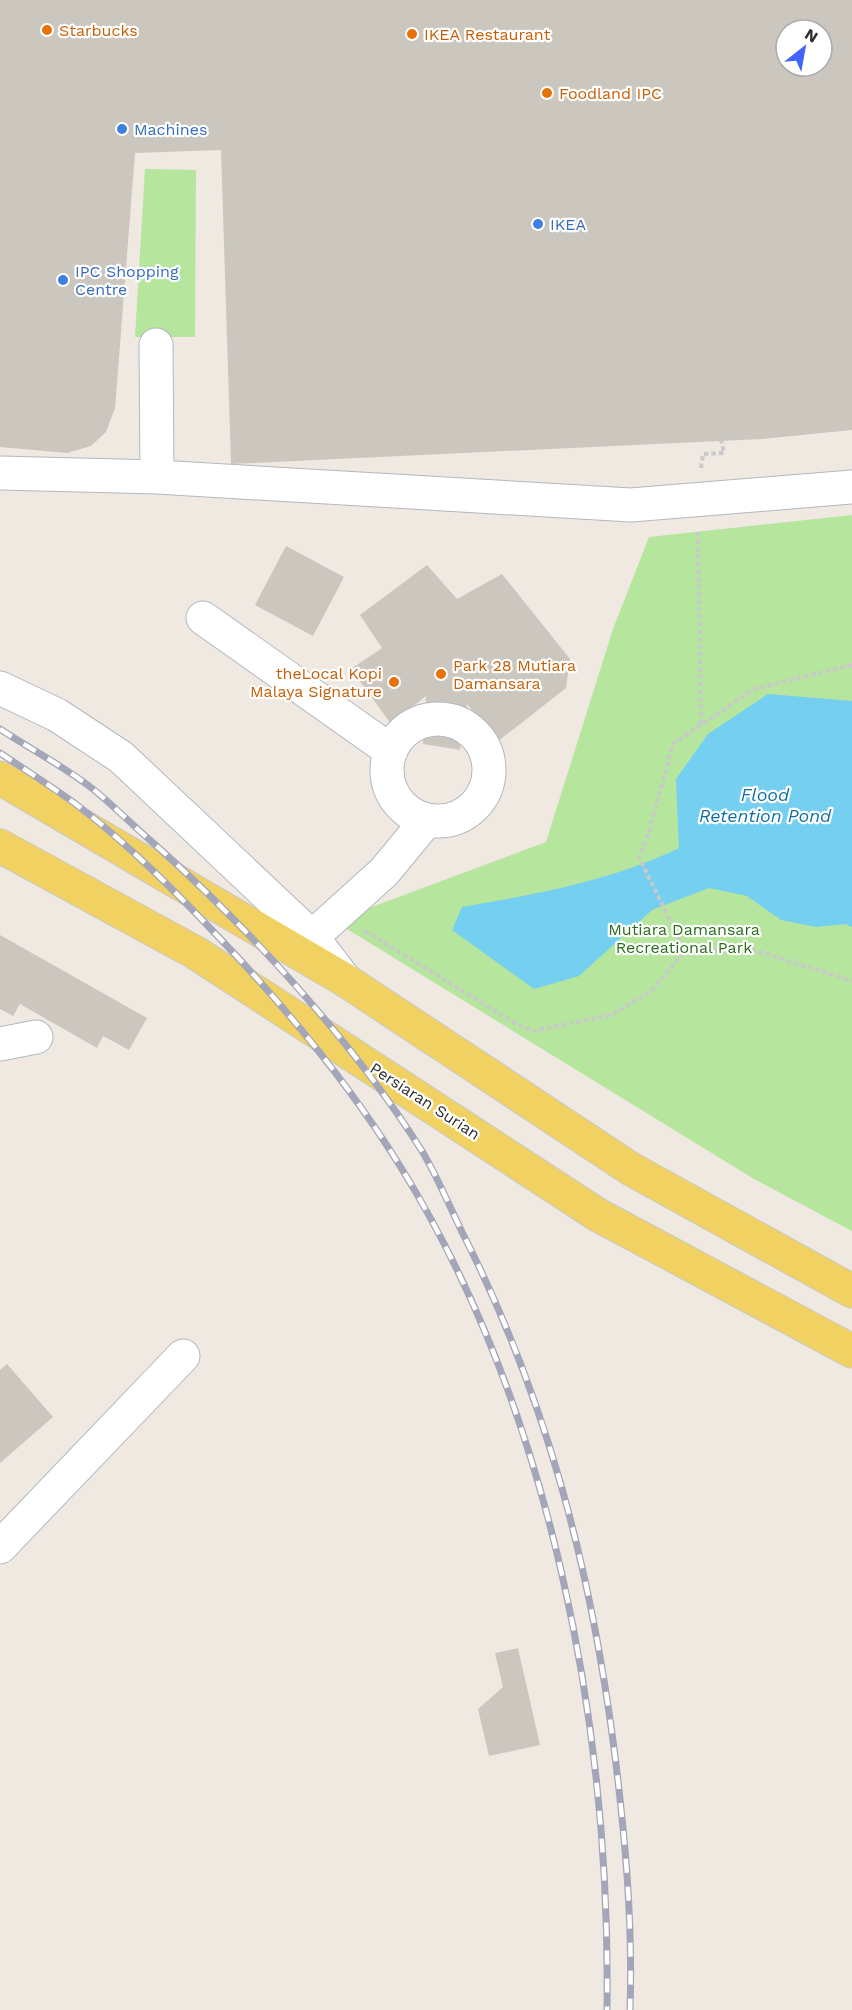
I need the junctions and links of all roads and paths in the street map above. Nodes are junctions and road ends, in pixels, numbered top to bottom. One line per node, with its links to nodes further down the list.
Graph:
1 (156, 345): 5 (street)
2 (722, 440): 3 (path)
3 (703, 454)
4 (0, 473): 5 (street)
5 (157, 477): 7 (street)
6 (852, 487): 7 (street)
7 (697, 500): 11 (path)
8 (203, 618): 12 (street)
9 (852, 665): 11 (path)
10 (0, 688): 18 (street)
11 (701, 724): 20 (path)
12 (391, 751): 14 (street); 14 (street)
13 (0, 778): 19 (main road)
14 (427, 820): 18 (street)
15 (0, 846): 17 (main road, Persiaran Surian)
16 (0, 856): 17 (main road)
17 (49, 874): 24 (main road, Persiaran Surian)
18 (312, 938): 19 (street)
19 (345, 980): 23 (main road)
20 (852, 981)
21 (36, 1036): 22 (street)
22 (0, 1044)
23 (852, 1291)
24 (852, 1351)
25 (183, 1356): 26 (street)
26 (0, 1547)

